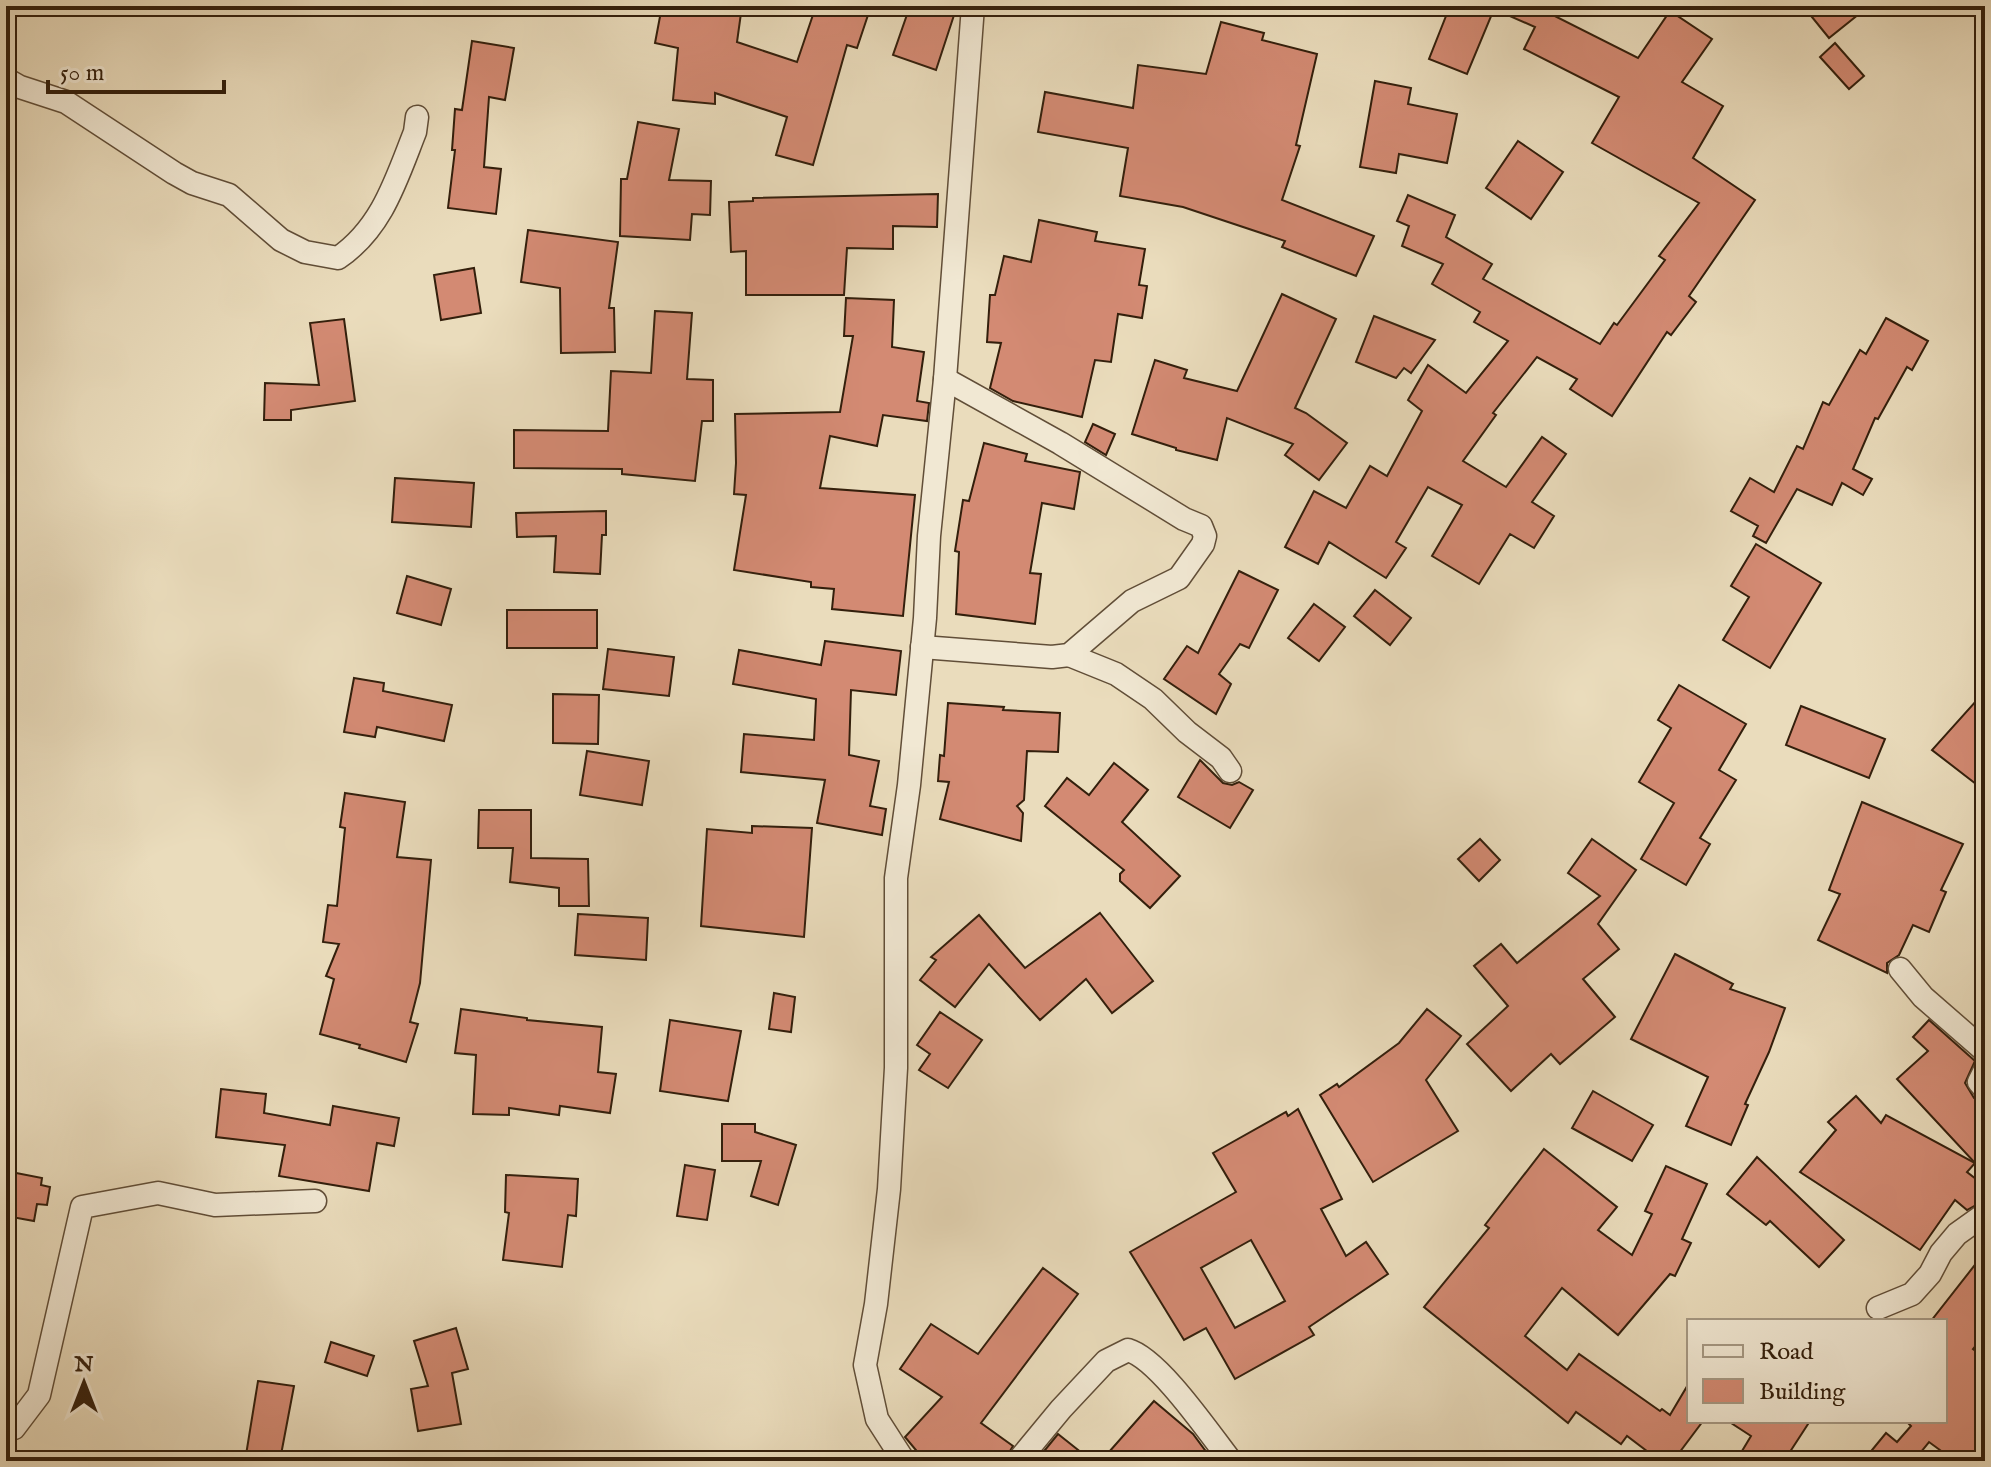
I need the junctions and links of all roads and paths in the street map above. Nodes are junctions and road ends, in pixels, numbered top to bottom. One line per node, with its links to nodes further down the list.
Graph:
1 (973, 6): 4 (street)
2 (6, 79): 3 (street)
3 (417, 117)
4 (945, 379): 5 (street); 6 (street)
5 (922, 647): 6 (street); 16 (street)
6 (1069, 655): 7 (street)
7 (1230, 771)
8 (1900, 969): 9 (street)
9 (1985, 1051)
10 (1985, 1070): 11 (street)
11 (1985, 1089)
12 (315, 1201): 15 (street)
13 (1985, 1214): 14 (street)
14 (1878, 1308)
15 (6, 1429)
16 (904, 1461)
17 (1018, 1461): 18 (street)
18 (1231, 1461)

